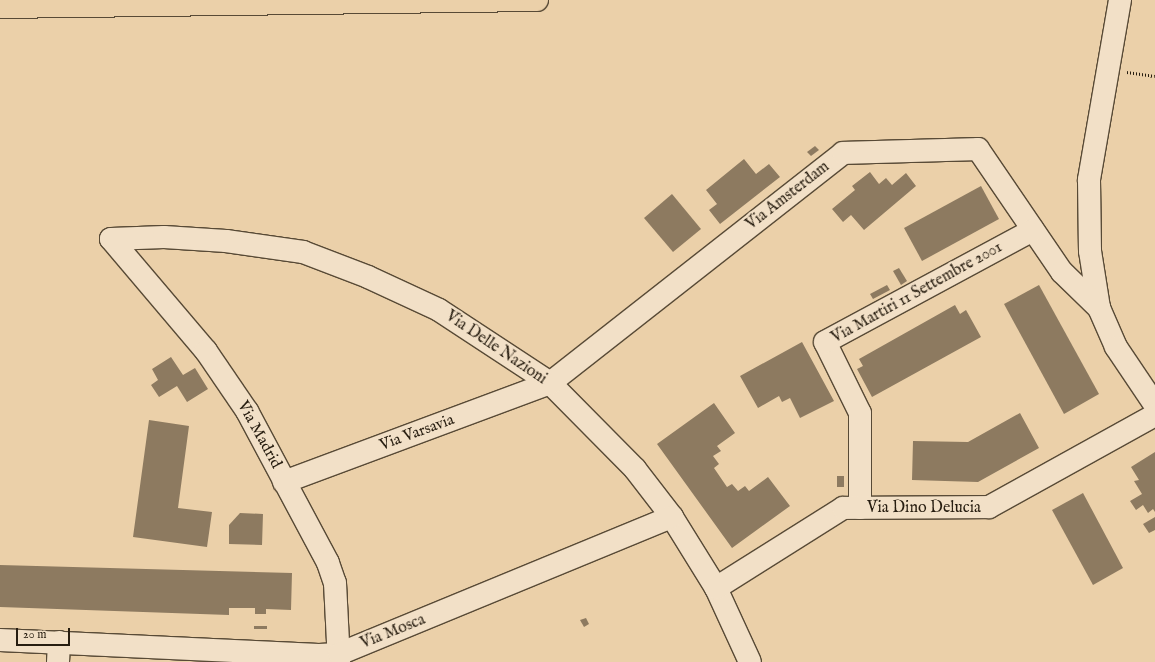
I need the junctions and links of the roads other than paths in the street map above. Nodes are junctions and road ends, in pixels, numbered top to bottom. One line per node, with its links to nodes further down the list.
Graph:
1 (537, 0): 3 (highway)
2 (1120, 0): 6 (street)
3 (0, 7)
4 (1033, 230): 6 (street); 7 (street, Via Amsterdam); 11 (street, Via Martiri 11 Settembre 2001)
5 (111, 240): 7 (street, Via Delle Nazioni); 10 (street, Via Madrid)
6 (1099, 308): 8 (street)
7 (550, 383): 10 (street, Via Varsavia); 12 (street, Via Delle Nazioni)
8 (1155, 405)
9 (1155, 415): 11 (street, Via Dino Delucia)
10 (284, 482): 16 (street, Via Madrid)
11 (860, 508): 13 (street, Via Dino Delucia)
12 (672, 516): 13 (street, Via Delle Nazioni); 16 (street, Via Mosca)
13 (716, 588): 17 (street, Via Delle Nazioni)
14 (0, 640): 15 (street, Via Mosca)
15 (59, 652): 16 (street, Via Mosca)
16 (339, 658)
17 (750, 662)

